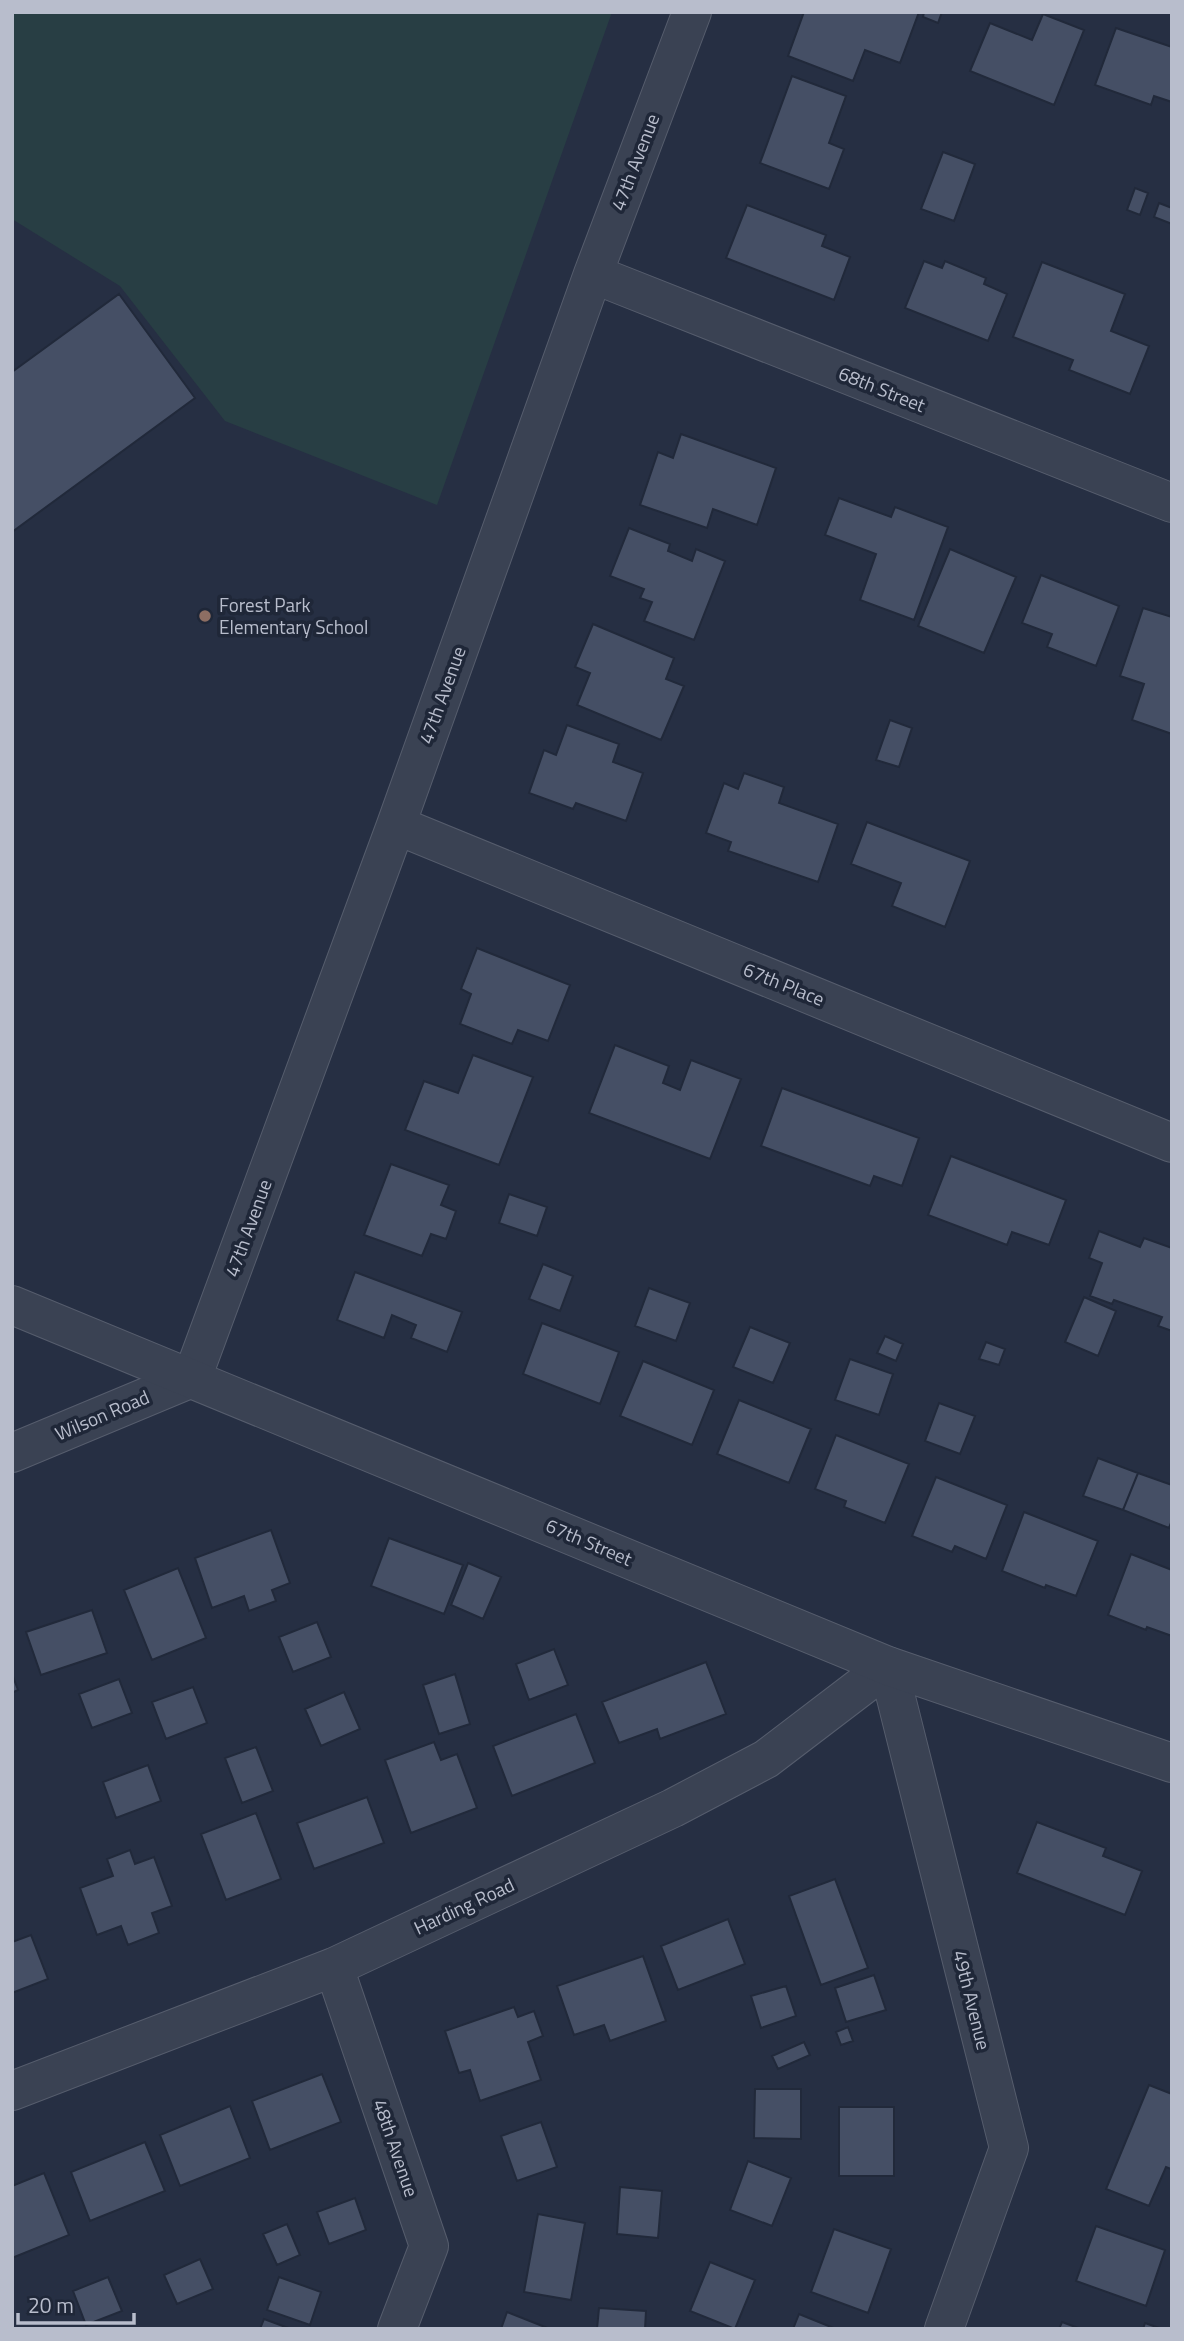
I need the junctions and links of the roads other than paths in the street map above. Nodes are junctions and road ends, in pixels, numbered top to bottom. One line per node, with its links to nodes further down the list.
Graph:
1 (692, 12): 2 (street, 47th Avenue)
2 (593, 274): 3 (street, 68th Street); 4 (street, 47th Avenue)
3 (1172, 503)
4 (396, 825): 5 (street, 67th Place); 7 (street, 47th Avenue)
5 (1172, 1143)
6 (12, 1305): 7 (street, 67th Street)
7 (192, 1378): 8 (street, Wilson Road); 9 (street, 67th Street)
8 (12, 1453)
9 (888, 1666): 10 (street, 67th Street); 11 (street, Harding Road); 14 (street, 49th Avenue)
10 (1172, 1763)
11 (334, 1967): 12 (street, Harding Road); 13 (street, 48th Avenue)
12 (12, 2091)
13 (397, 2329)
14 (944, 2329)

